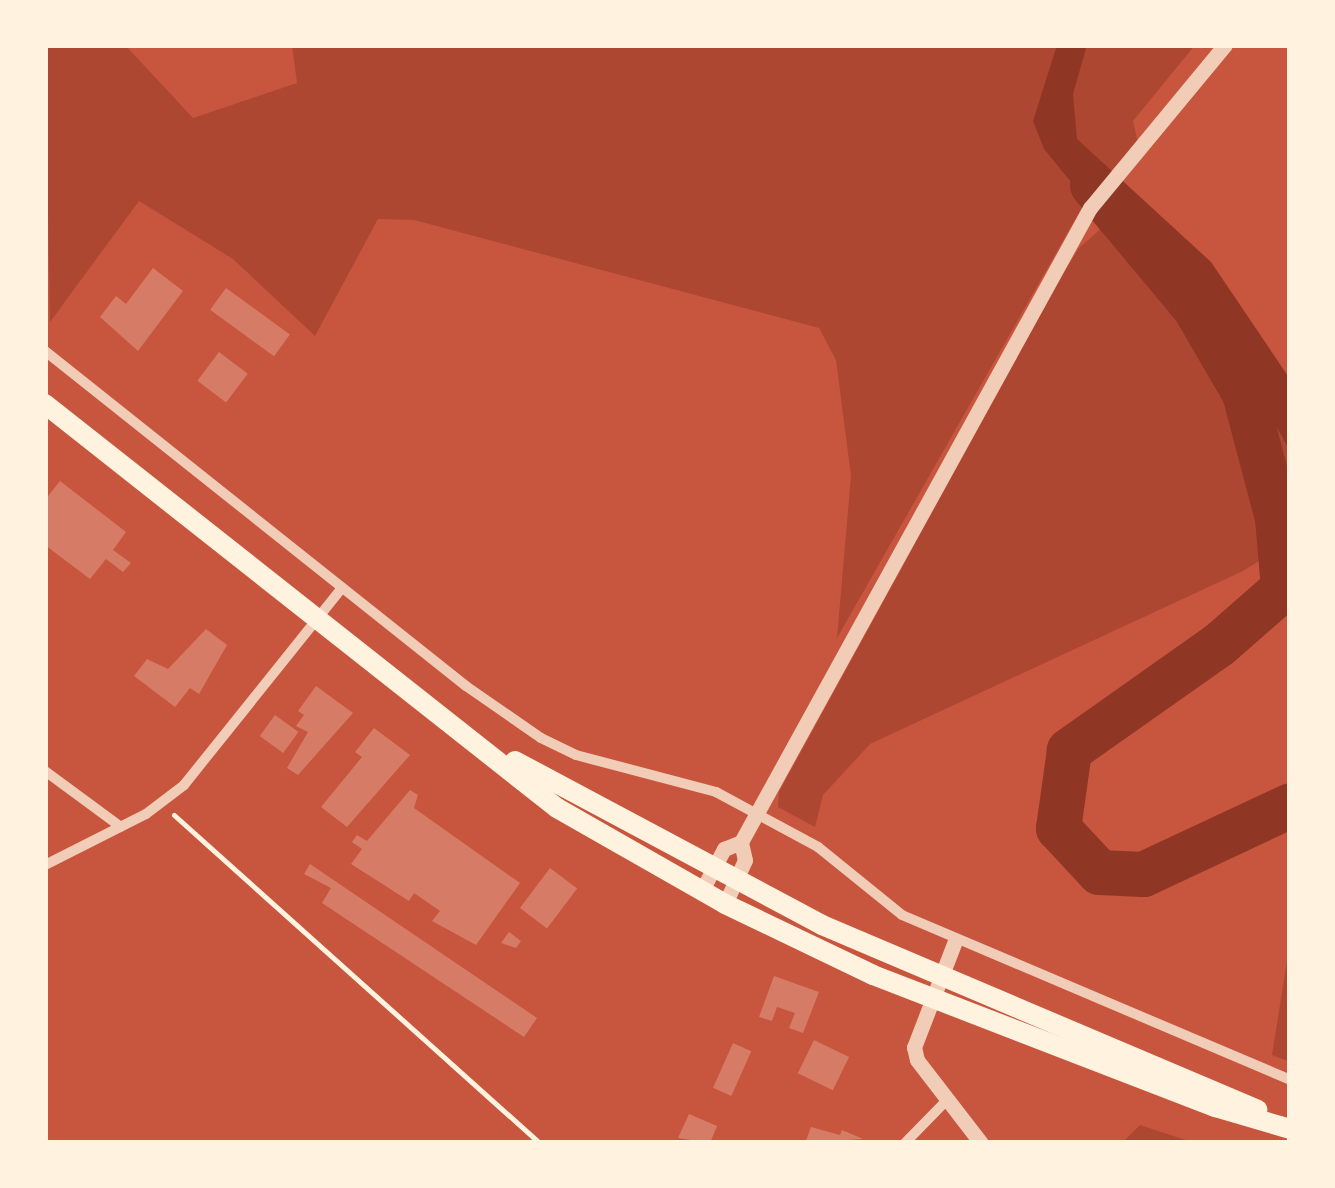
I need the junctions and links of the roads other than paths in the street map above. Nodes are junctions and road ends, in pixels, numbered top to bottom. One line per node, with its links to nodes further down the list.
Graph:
1 (1225, 45): 8 (street)
2 (45, 351): 4 (street)
3 (45, 404): 5 (main road)
4 (342, 588): 5 (street); 8 (street)
5 (317, 622): 6 (main road); 9 (street)
6 (461, 730): 12 (main road); 14 (main road)
7 (45, 771): 9 (street)
8 (757, 813): 10 (street); 16 (street)
9 (122, 827): 11 (street)
10 (741, 842): 12 (street); 13 (street)
11 (45, 865)
12 (712, 871): 13 (main road); 14 (street)
13 (736, 883): 15 (street); 17 (main road)
14 (702, 890): 15 (main road)
15 (725, 904): 18 (main road)
16 (955, 941): 17 (street); 19 (street)
17 (940, 975): 18 (street); 21 (main road)
18 (930, 998): 20 (street); 21 (main road)
19 (1290, 1080)
20 (948, 1100): 22 (street); 23 (street)
21 (1290, 1129)
22 (905, 1143)
23 (982, 1143)

